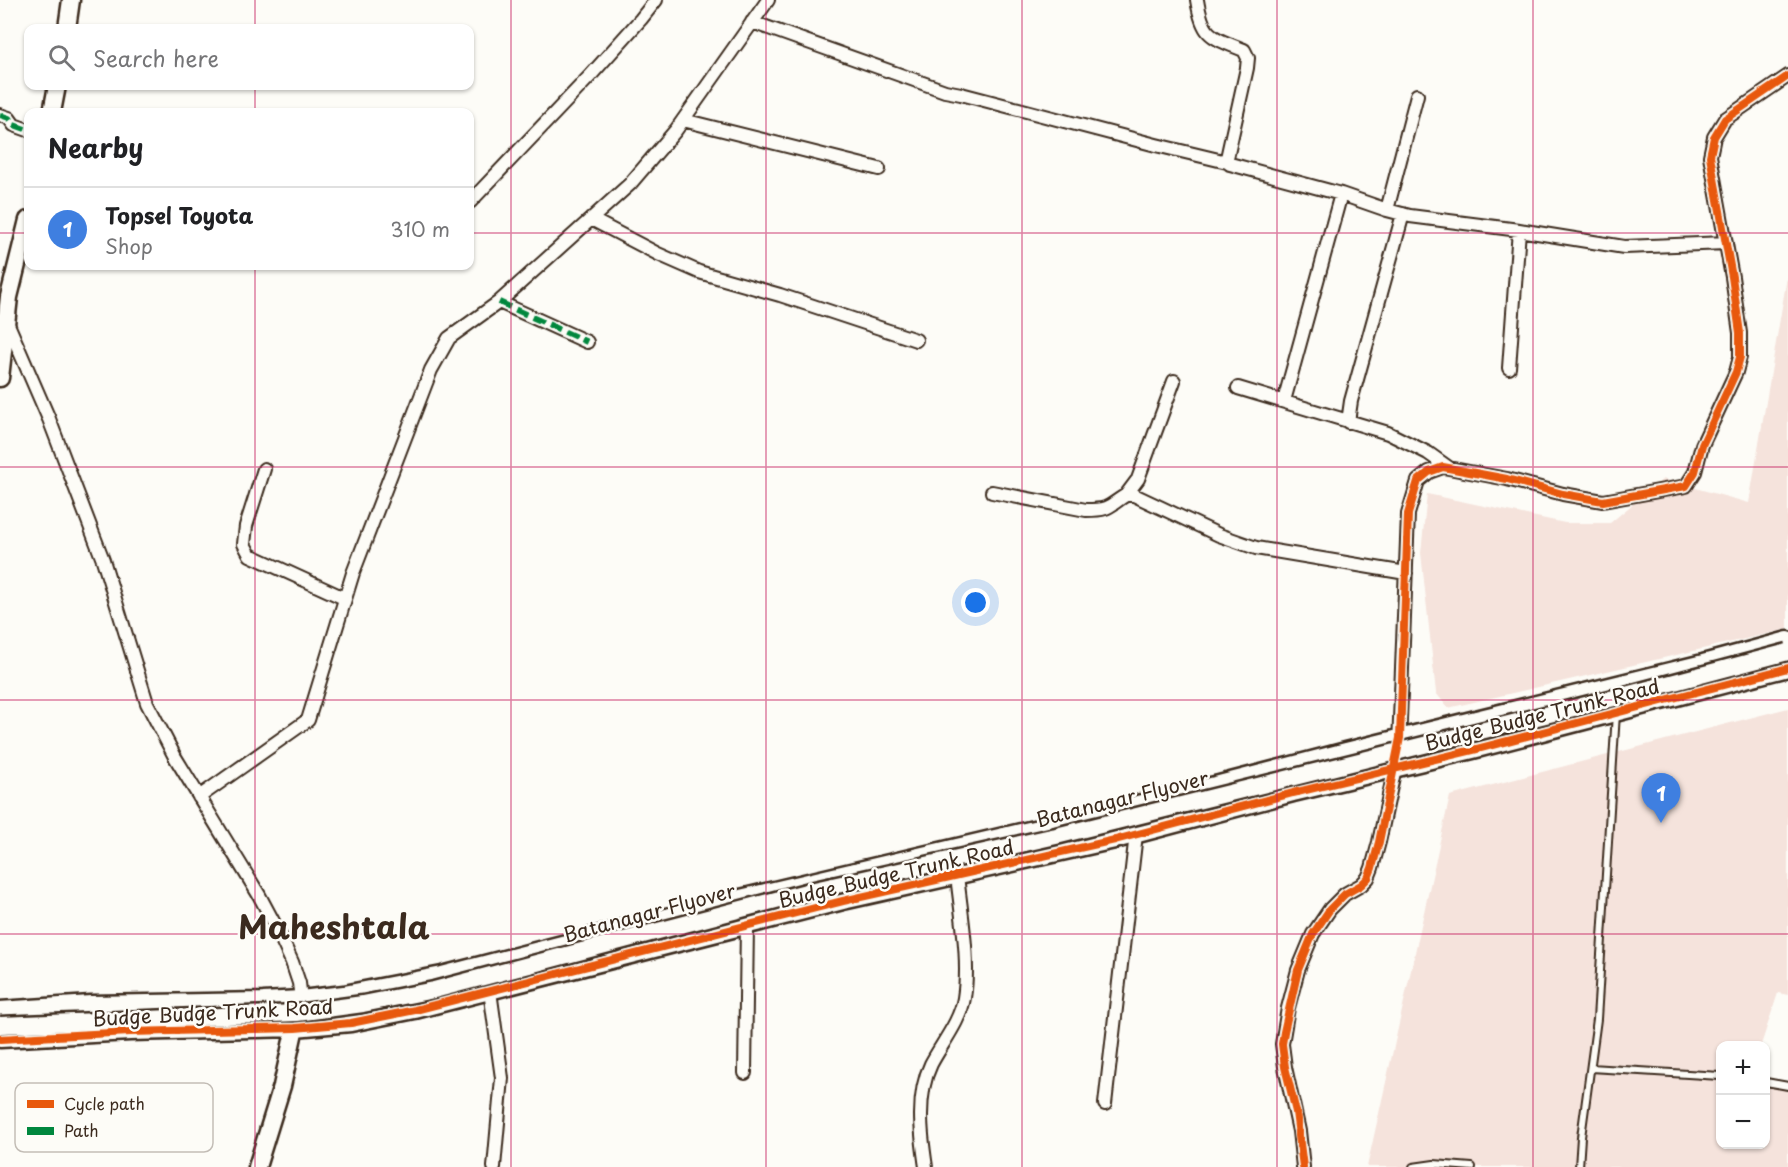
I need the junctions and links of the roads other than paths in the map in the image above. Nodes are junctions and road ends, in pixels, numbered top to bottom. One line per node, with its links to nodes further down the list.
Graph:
1 (71, 0): 6 (street)
2 (656, 0): 17 (street)
3 (768, 0): 5 (street)
4 (1197, 0): 14 (street)
5 (752, 22): 12 (street); 14 (street)
6 (68, 24)
7 (1788, 76): 23 (street)
8 (56, 90): 10 (street)
9 (1417, 95): 18 (street)
10 (53, 108)
11 (0, 115): 13 (street)
12 (683, 120): 15 (street); 20 (street)
13 (24, 129)
14 (1227, 162): 16 (street)
15 (879, 169)
16 (1341, 194): 18 (street); 32 (street)
17 (474, 198)
18 (1387, 210): 19 (street)
19 (1403, 214): 21 (street); 33 (street)
20 (591, 219): 24 (street); 26 (street)
21 (1519, 230): 23 (street); 28 (street)
22 (24, 236): 25 (street)
23 (1726, 243): 34 (street)
24 (499, 302): 27 (street); 39 (street)
25 (7, 321): 29 (street); 46 (street)
26 (916, 340)
27 (587, 342)
28 (1509, 368)
29 (0, 378)
30 (1174, 381): 37 (street)
31 (1238, 388): 32 (street)
32 (1284, 401): 33 (street)
33 (1348, 422): 34 (street)
34 (1449, 468): 38 (street)
35 (264, 469): 39 (street)
36 (992, 492): 37 (street)
37 (1126, 495): 38 (street)
38 (1406, 573): 44 (street)
39 (345, 598): 46 (street)
40 (1788, 640): 44 (street, Budge Budge Trunk Road)
41 (1788, 652): 53 (street, Batanagar Flyover, bridge)
42 (1788, 668): 43 (street, Budge Budge Trunk Road)
43 (1616, 712): 45 (street, Budge Budge Trunk Road); 56 (lane)
44 (1400, 738): 45 (street); 51 (street, Budge Budge Trunk Road)
45 (1395, 769): 47 (street, Budge Budge Trunk Road); 65 (street)
46 (199, 797): 51 (street)
47 (1136, 834): 48 (street, Budge Budge Trunk Road); 61 (street)
48 (957, 875): 49 (street, Budge Budge Trunk Road); 64 (street)
49 (747, 925): 50 (street, Budge Budge Trunk Road); 57 (street)
50 (490, 992): 54 (street, Budge Budge Trunk Road); 63 (street)
51 (301, 999): 52 (street, Budge Budge Trunk Road); 54 (street)
52 (0, 1010)
53 (0, 1025)
54 (295, 1028): 55 (street, Budge Budge Trunk Road); 62 (street)
55 (0, 1039)
56 (1591, 1068): 58 (lane); 68 (lane)
57 (745, 1073)
58 (1716, 1076)
59 (1770, 1083): 60 (lane)
60 (1788, 1086)
61 (1105, 1104)
62 (257, 1167)
63 (494, 1167)
64 (926, 1167)
65 (1303, 1167)
66 (1413, 1167): 67 (lane)
67 (1472, 1167)
68 (1579, 1167)

